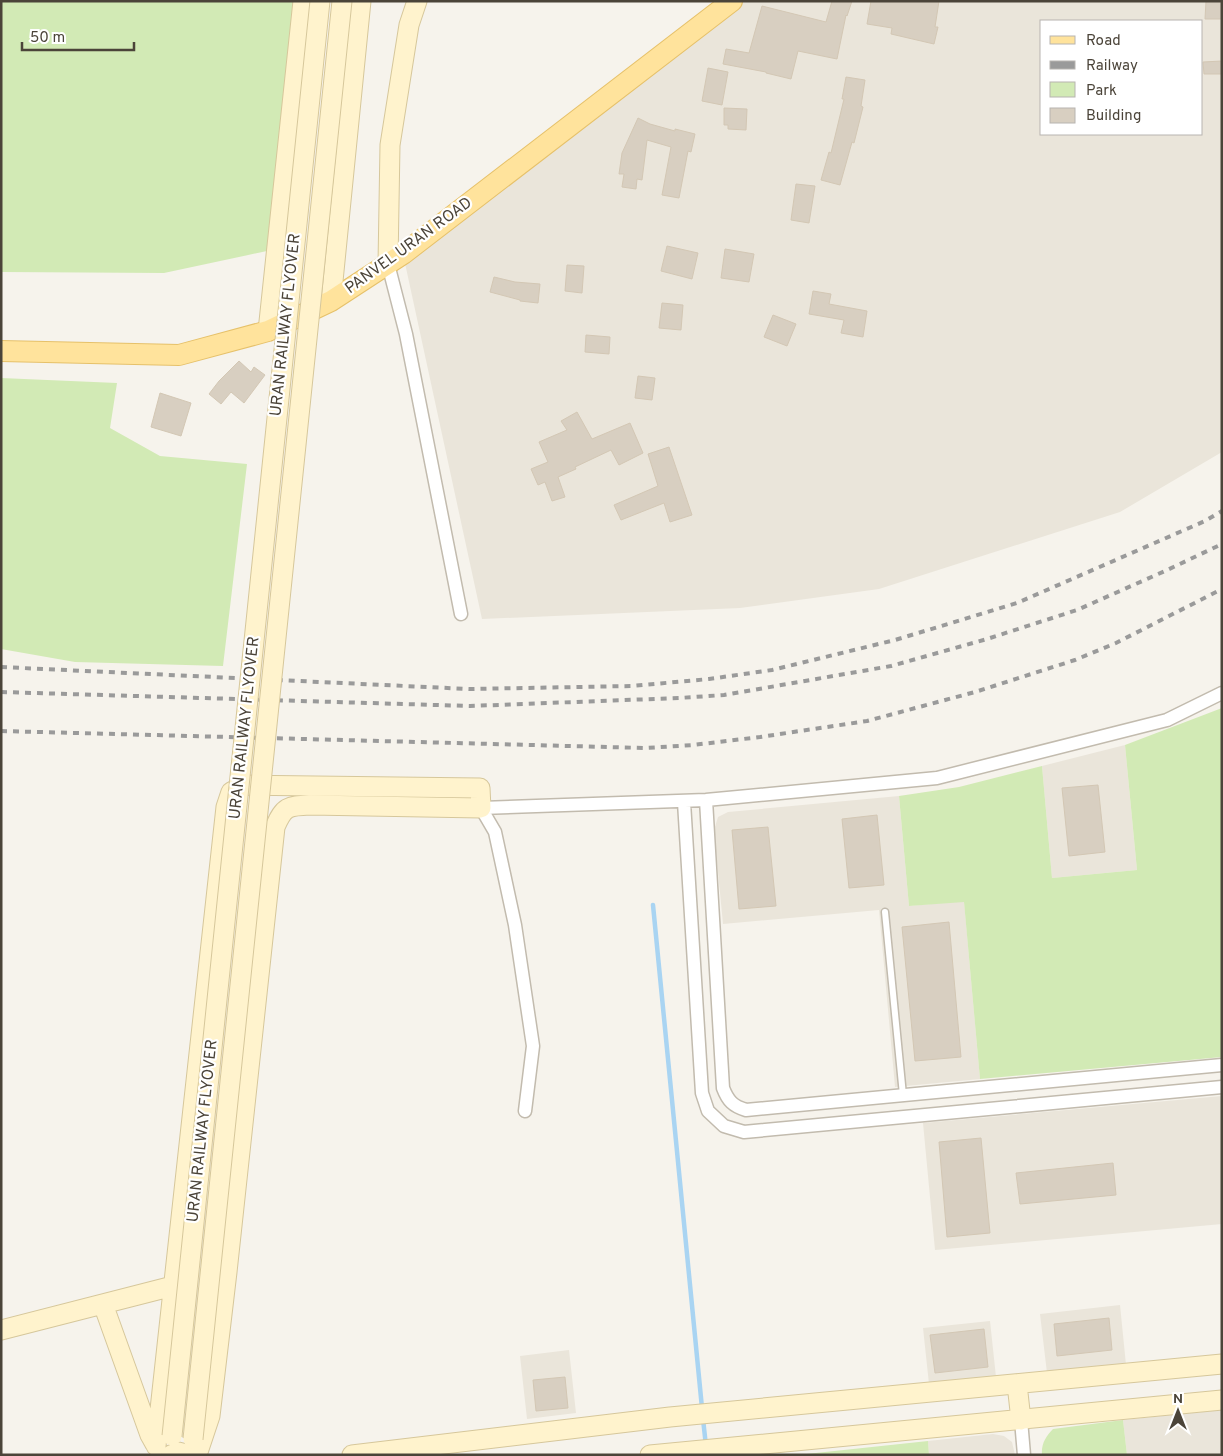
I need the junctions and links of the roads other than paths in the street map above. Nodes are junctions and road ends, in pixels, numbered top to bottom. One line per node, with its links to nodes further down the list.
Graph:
1 (302, 1): 9 (main road)
2 (320, 1): 28 (main road, URAN RAILWAY FLYOVER, bridge)
3 (342, 1): 29 (main road, URAN RAILWAY FLYOVER, bridge)
4 (361, 1): 8 (main road)
5 (417, 1): 7 (main road)
6 (732, 1): 7 (main road, PANVEL URAN ROAD)
7 (388, 264): 8 (main road, PANVEL URAN ROAD); 11 (street)
8 (331, 301): 9 (main road, PANVEL URAN ROAD)
9 (268, 331): 10 (main road, PANVEL URAN ROAD)
10 (1, 351)
11 (461, 614)
12 (1222, 693): 13 (street)
13 (706, 800): 14 (street); 19 (street)
14 (684, 802): 15 (street); 18 (street)
15 (481, 808): 20 (street); 21 (main road); 29 (main road)
16 (885, 912): 19 (lane)
17 (1222, 1065): 19 (street)
18 (1222, 1087)
19 (903, 1095)
20 (525, 1111)
21 (173, 1286): 22 (main road); 28 (main road)
22 (103, 1304): 23 (main road); 28 (main road)
23 (1, 1330)
24 (1222, 1364): 25 (main road)
25 (1017, 1384): 27 (main road); 30 (main road)
26 (1222, 1400): 27 (main road)
27 (1021, 1420): 31 (main road); 32 (street)
28 (166, 1449): 29 (main road)
29 (194, 1451)
30 (352, 1455)
31 (650, 1455)
32 (1024, 1455)

